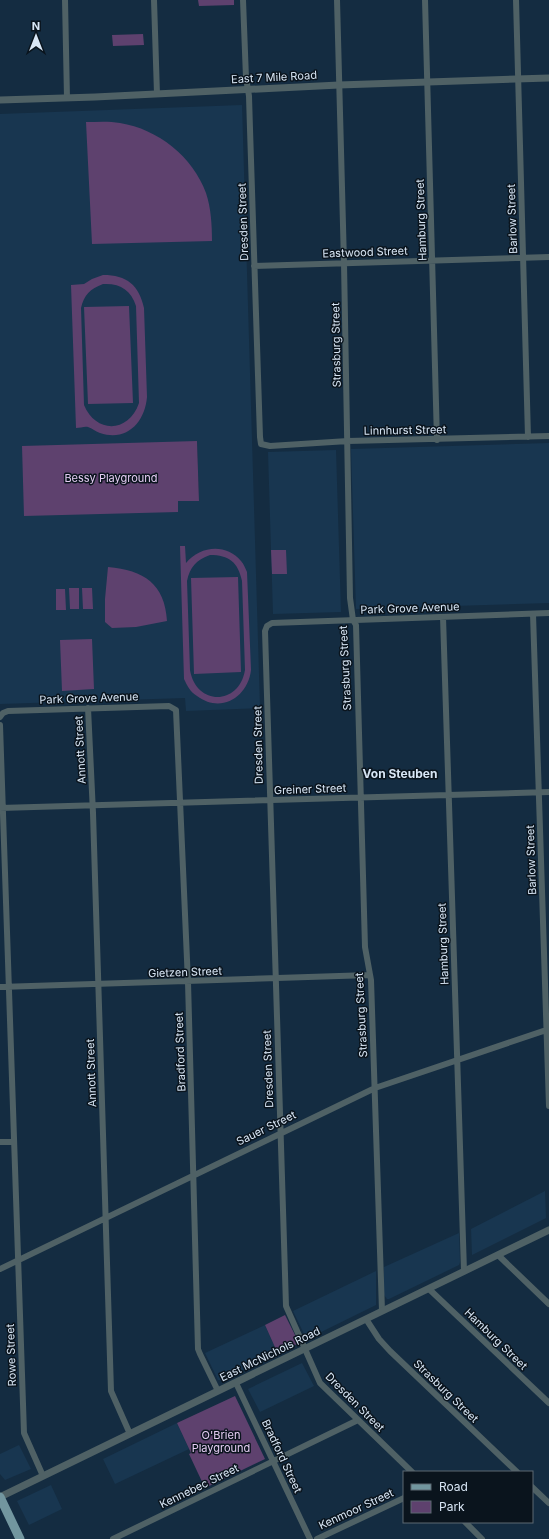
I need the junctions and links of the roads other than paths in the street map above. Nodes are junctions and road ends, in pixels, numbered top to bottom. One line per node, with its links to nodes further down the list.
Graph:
1 (64, 0): 13 (street)
2 (154, 0): 12 (street)
3 (243, 0): 11 (street, Dresden Street)
4 (337, 0): 10 (street, Strasburg Street)
5 (424, 0): 9 (street, Hamburg Street)
6 (516, 0): 8 (street, Barlow Street)
7 (549, 78): 8 (street, East 7 Mile Road)
8 (519, 79): 9 (street, East 7 Mile Road); 16 (street, Barlow Street)
9 (427, 83): 10 (street, East 7 Mile Road); 17 (street, Hamburg Street)
10 (339, 85): 11 (street, East 7 Mile Road); 18 (street, Strasburg Street)
11 (247, 89): 12 (street, East 7 Mile Road); 19 (street, Dresden Street)
12 (157, 94): 13 (street, East 7 Mile Road)
13 (67, 98): 14 (street, East 7 Mile Road)
14 (0, 100)
15 (549, 257): 16 (street, Eastwood Street)
16 (523, 258): 17 (street, Eastwood Street); 21 (street, Barlow Street)
17 (432, 260): 18 (street, Eastwood Street); 22 (street, Hamburg Street)
18 (344, 263): 19 (street, Eastwood Street); 23 (street, Strasburg Street)
19 (254, 266): 24 (street, Dresden Street)
20 (549, 436): 21 (street, Linnhurst Street)
21 (528, 437): 22 (street, Linnhurst Street)
22 (437, 440): 23 (street, Linnhurst Street)
23 (348, 441): 24 (street, Linnhurst Street); 28 (street, Strasburg Street)
24 (261, 444)
25 (549, 613): 26 (street, Park Grove Avenue)
26 (533, 614): 27 (street, Park Grove Avenue); 34 (street, Barlow Street)
27 (442, 617): 28 (street, Park Grove Avenue); 36 (street, Hamburg Street)
28 (353, 620): 29 (street, Park Grove Avenue); 37 (street, Strasburg Street)
29 (272, 623): 38 (street, Dresden Street)
30 (88, 708): 31 (street, Park Grove Avenue); 32 (street, Park Grove Avenue); 40 (street, Annott Street)
31 (175, 708): 39 (street, Bradford Street)
32 (1, 715)
33 (0, 725): 41 (street, Rowe Street)
34 (538, 792): 35 (street, Greiner Street); 36 (street, Greiner Street); 48 (street, Barlow Street)
35 (549, 792)
36 (448, 795): 37 (street, Greiner Street); 49 (street, Hamburg Street)
37 (360, 797): 38 (street, Greiner Street); 42 (street, Strasburg Street)
38 (269, 800): 39 (street, Greiner Street); 43 (street, Dresden Street)
39 (180, 803): 40 (street, Greiner Street); 44 (street, Bradford Street)
40 (92, 806): 41 (street, Greiner Street); 45 (street, Annott Street)
41 (1, 808): 47 (street, Rowe Street)
42 (370, 975): 43 (street, Gietzen Street); 50 (street, Strasburg Street)
43 (275, 979): 44 (street, Gietzen Street); 52 (street, Dresden Street)
44 (188, 982): 45 (street, Gietzen Street); 55 (street, Bradford Street)
45 (98, 984): 47 (street, Gietzen Street); 56 (street, Annott Street)
46 (0, 987): 47 (street, Gietzen Street)
47 (9, 987): 54 (street, Rowe Street)
48 (548, 1029): 49 (street, Sauer Street); 51 (street, Barlow Street)
49 (457, 1061): 50 (street, Sauer Street); 61 (street, Hamburg Street)
50 (375, 1088): 52 (street, Sauer Street); 64 (street, Strasburg Street)
51 (549, 1106)
52 (281, 1132): 55 (street, Sauer Street); 66 (street, Dresden Street)
53 (0, 1142): 54 (street)
54 (14, 1142): 59 (street, Rowe Street)
55 (194, 1174): 56 (street, Sauer Street); 68 (street, Bradford Street)
56 (105, 1217): 59 (street, Sauer Street); 71 (street, Annott Street)
57 (549, 1230): 58 (street, East McNichols Road)
58 (498, 1255): 61 (street, East McNichols Road); 63 (street)
59 (18, 1260): 60 (street, Sauer Street); 75 (street, Rowe Street)
60 (0, 1269)
61 (464, 1271): 62 (street, East McNichols Road)
62 (429, 1289): 64 (street, East McNichols Road); 69 (street, Hamburg Street)
63 (549, 1304)
64 (382, 1311): 65 (street, East McNichols Road)
65 (366, 1319): 66 (street, East McNichols Road); 74 (street, Strasburg Street)
66 (304, 1349): 67 (street, East McNichols Road); 70 (street, Dresden Street)
67 (236, 1382): 68 (street, East McNichols Road); 72 (street, Bradford Street)
68 (218, 1391): 71 (street, East McNichols Road)
69 (549, 1403)
70 (358, 1420): 72 (street, Kennebec Street); 73 (street, Dresden Street)
71 (130, 1434): 75 (street, East McNichols Road)
72 (273, 1461): 82 (street, Kennebec Street); 83 (street, Bradford Street)
73 (411, 1471)
74 (516, 1471)
75 (43, 1476): 77 (street, East McNichols Road)
76 (533, 1488): 79 (street)
77 (0, 1497): 81 (main road)
78 (403, 1498): 84 (street, Kenmoor Street)
79 (549, 1503)
80 (465, 1523): 85 (street)
81 (20, 1539)
82 (113, 1539)
83 (310, 1539)
84 (317, 1539)
85 (482, 1539)

